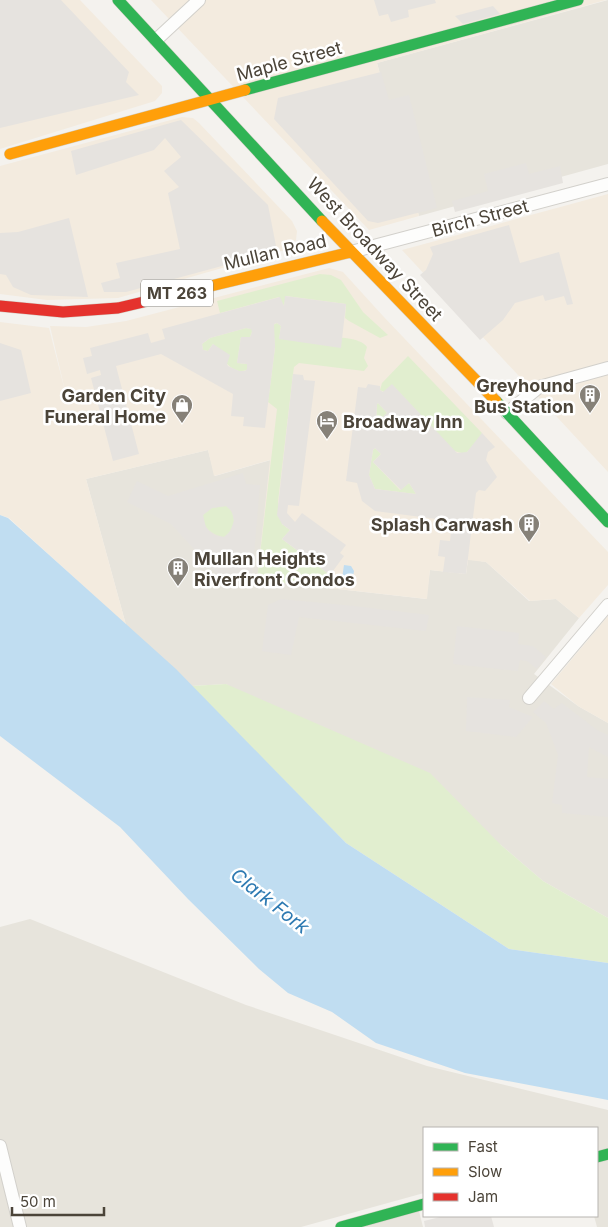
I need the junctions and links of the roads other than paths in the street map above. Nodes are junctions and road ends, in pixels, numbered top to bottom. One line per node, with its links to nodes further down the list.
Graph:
1 (118, 0): 5 (main road, West Broadway Street)
2 (188, 0): 5 (street)
3 (199, 0): 5 (street)
4 (578, 0): 6 (main road, Maple Street)
5 (154, 37): 6 (main road, West Broadway Street)
6 (213, 100): 7 (main road, Maple Street); 9 (main road, West Broadway Street)
7 (10, 154)
8 (608, 184): 9 (street, Birch Street)
9 (351, 252): 10 (main road, Mullan Road / MT 263); 12 (main road, West Broadway Street)
10 (0, 306)
11 (608, 368): 12 (street)
12 (507, 413): 13 (main road, West Broadway Street)
13 (608, 522)
14 (608, 605): 15 (street)
15 (530, 698)
16 (0, 1146): 18 (street)
17 (423, 1204): 19 (main road)
18 (20, 1227)
19 (341, 1227)

